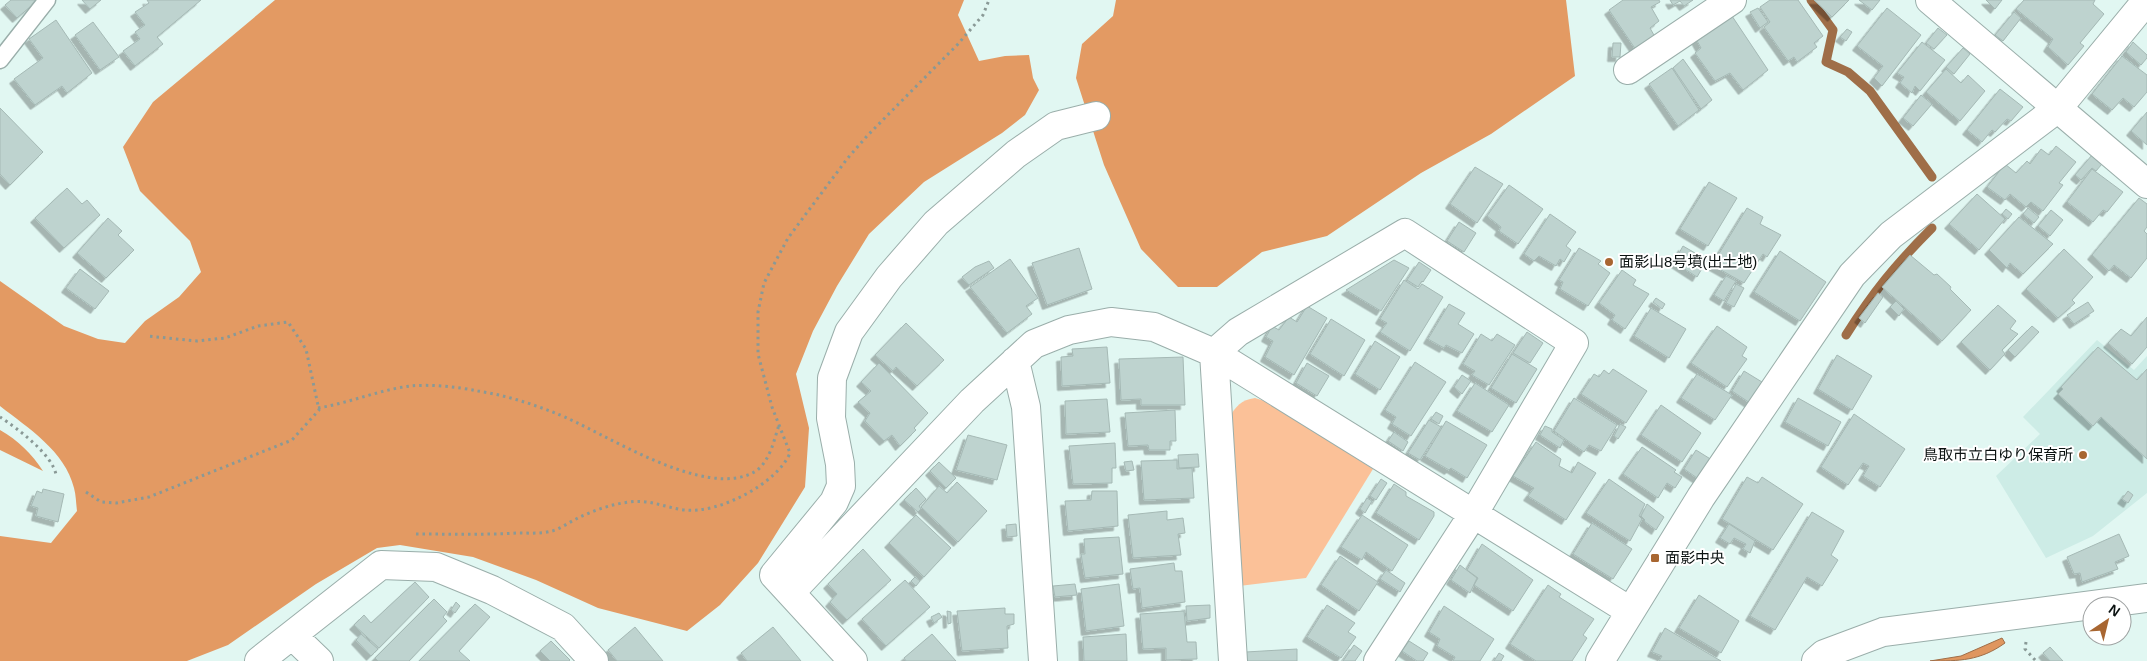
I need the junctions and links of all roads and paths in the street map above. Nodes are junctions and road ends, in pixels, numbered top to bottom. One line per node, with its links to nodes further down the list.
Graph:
1 (47, 0): 6 (lane)
2 (989, 0): 16 (path)
3 (1732, 0): 7 (street)
4 (1930, 0): 8 (street)
5 (2147, 0): 8 (street)
6 (0, 60)
7 (1628, 70)
8 (2058, 108): 10 (street); 23 (street)
9 (1096, 116): 21 (street)
10 (2147, 184)
11 (147, 336): 14 (path)
12 (1214, 352): 13 (street); 19 (street); 19 (street); 30 (street)
13 (1015, 361): 21 (street); 29 (street)
14 (318, 408): 16 (path); 18 (path)
15 (0, 417): 17 (path)
16 (779, 425): 20 (path)
17 (56, 475)
18 (86, 492)
19 (1474, 513): 23 (street); 31 (street)
20 (410, 534)
21 (791, 592): 28 (street)
22 (2147, 598): 33 (street)
23 (1630, 611): 32 (street)
24 (292, 634): 25 (street); 26 (street); 27 (street)
25 (259, 661)
26 (319, 661)
27 (594, 661)
28 (853, 661)
29 (1043, 661)
30 (1233, 661)
31 (1378, 661)
32 (1600, 661)
33 (1816, 661)

